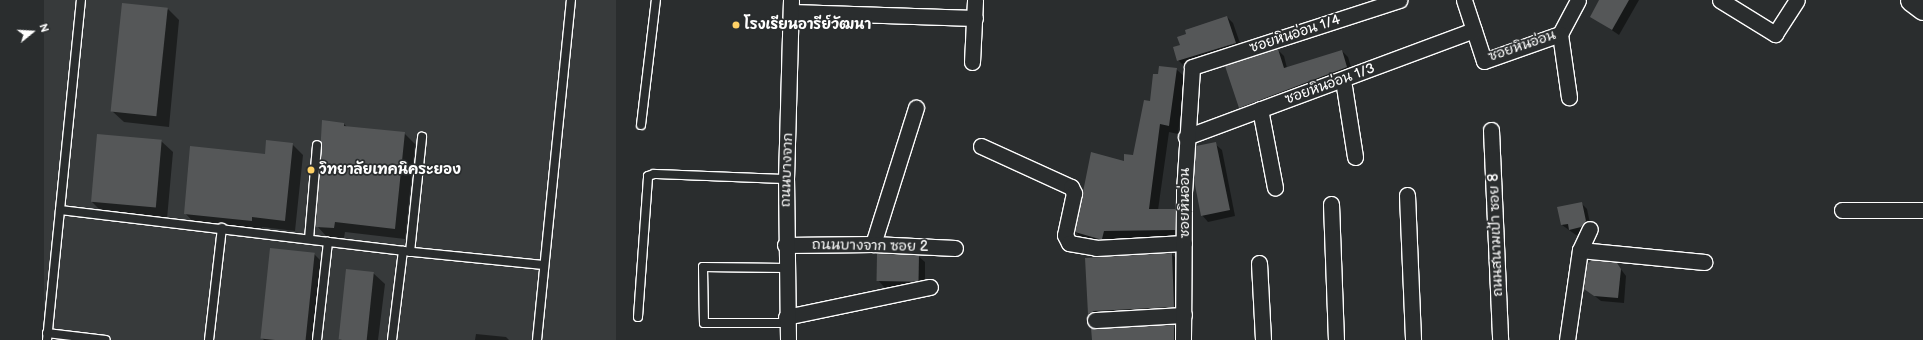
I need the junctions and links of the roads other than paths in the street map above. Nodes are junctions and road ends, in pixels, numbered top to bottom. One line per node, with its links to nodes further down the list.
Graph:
1 (81, 0): 33 (lane)
2 (571, 0): 48 (lane)
3 (656, 0): 22 (lane)
4 (975, 0): 13 (street)
5 (1399, 0): 17 (street, ซอยหินอ่อน 1/4)
6 (1464, 0): 14 (street, ซอยหินอ่อน)
7 (1578, 0): 15 (street, ซอยหินอ่อน)
8 (1720, 0): 9 (street)
9 (1797, 0)
10 (1911, 0): 12 (street)
11 (792, 6): 13 (street); 29 (street, ถนนบางจาก)
12 (1923, 9)
13 (974, 18): 16 (street)
14 (1474, 30): 15 (street, ซอยหินอ่อน); 18 (street, ซอยหินอ่อน 1/3)
15 (1560, 34): 19 (street)
16 (972, 62)
17 (1192, 67): 25 (street, ซอยหินอ่อน)
18 (1343, 80): 21 (street, ซอยหินอ่อน 1/3); 28 (street)
19 (1569, 97)
20 (916, 108): 41 (street)
21 (1260, 109): 25 (street, ซอยหินอ่อน 1/3); 30 (street)
22 (641, 125)
23 (1491, 130): 66 (street, ถนนสนามเป้า ซอย 8)
24 (422, 137): 45 (lane)
25 (1186, 137): 40 (street, ซอยหินอ่อน)
26 (317, 145): 38 (lane)
27 (981, 146): 40 (street)
28 (1355, 157)
29 (786, 179): 42 (street, ถนนบางจาก); 52 (lane)
30 (1275, 188)
31 (1407, 194): 65 (street)
32 (1331, 204): 64 (street)
33 (60, 210): 36 (lane); 55 (lane)
34 (1842, 210): 35 (street)
35 (1923, 210)
36 (222, 228): 38 (lane); 57 (lane)
37 (1590, 229): 44 (street)
38 (309, 239): 39 (lane)
39 (328, 242): 45 (lane); 58 (lane)
40 (1184, 243): 51 (street, ซอยหินอ่อน)
41 (873, 244): 42 (street, ถนนบางจาก ซอย 2); 43 (street, ถนนบางจาก ซอย 2)
42 (786, 245): 49 (street, ถนนบางจาก)
43 (955, 248)
44 (1580, 250): 46 (street); 67 (street)
45 (407, 251): 48 (lane); 59 (lane)
46 (1704, 262)
47 (1259, 263): 63 (street)
48 (543, 265): 60 (lane)
49 (786, 268): 53 (street, ถนนบางจาก); 53 (lane)
50 (930, 287): 53 (street)
51 (1184, 315): 54 (street); 62 (street, ซอยหินอ่อน)
52 (638, 317)
53 (787, 320): 61 (street, ถนนบางจาก)
54 (1095, 320)
55 (47, 337): 56 (lane)
56 (106, 340)
57 (209, 340)
58 (317, 340)
59 (392, 340)
60 (537, 340)
61 (788, 340)
62 (1183, 340)
63 (1263, 340)
64 (1336, 340)
65 (1413, 340)
66 (1500, 340)
67 (1567, 340)

